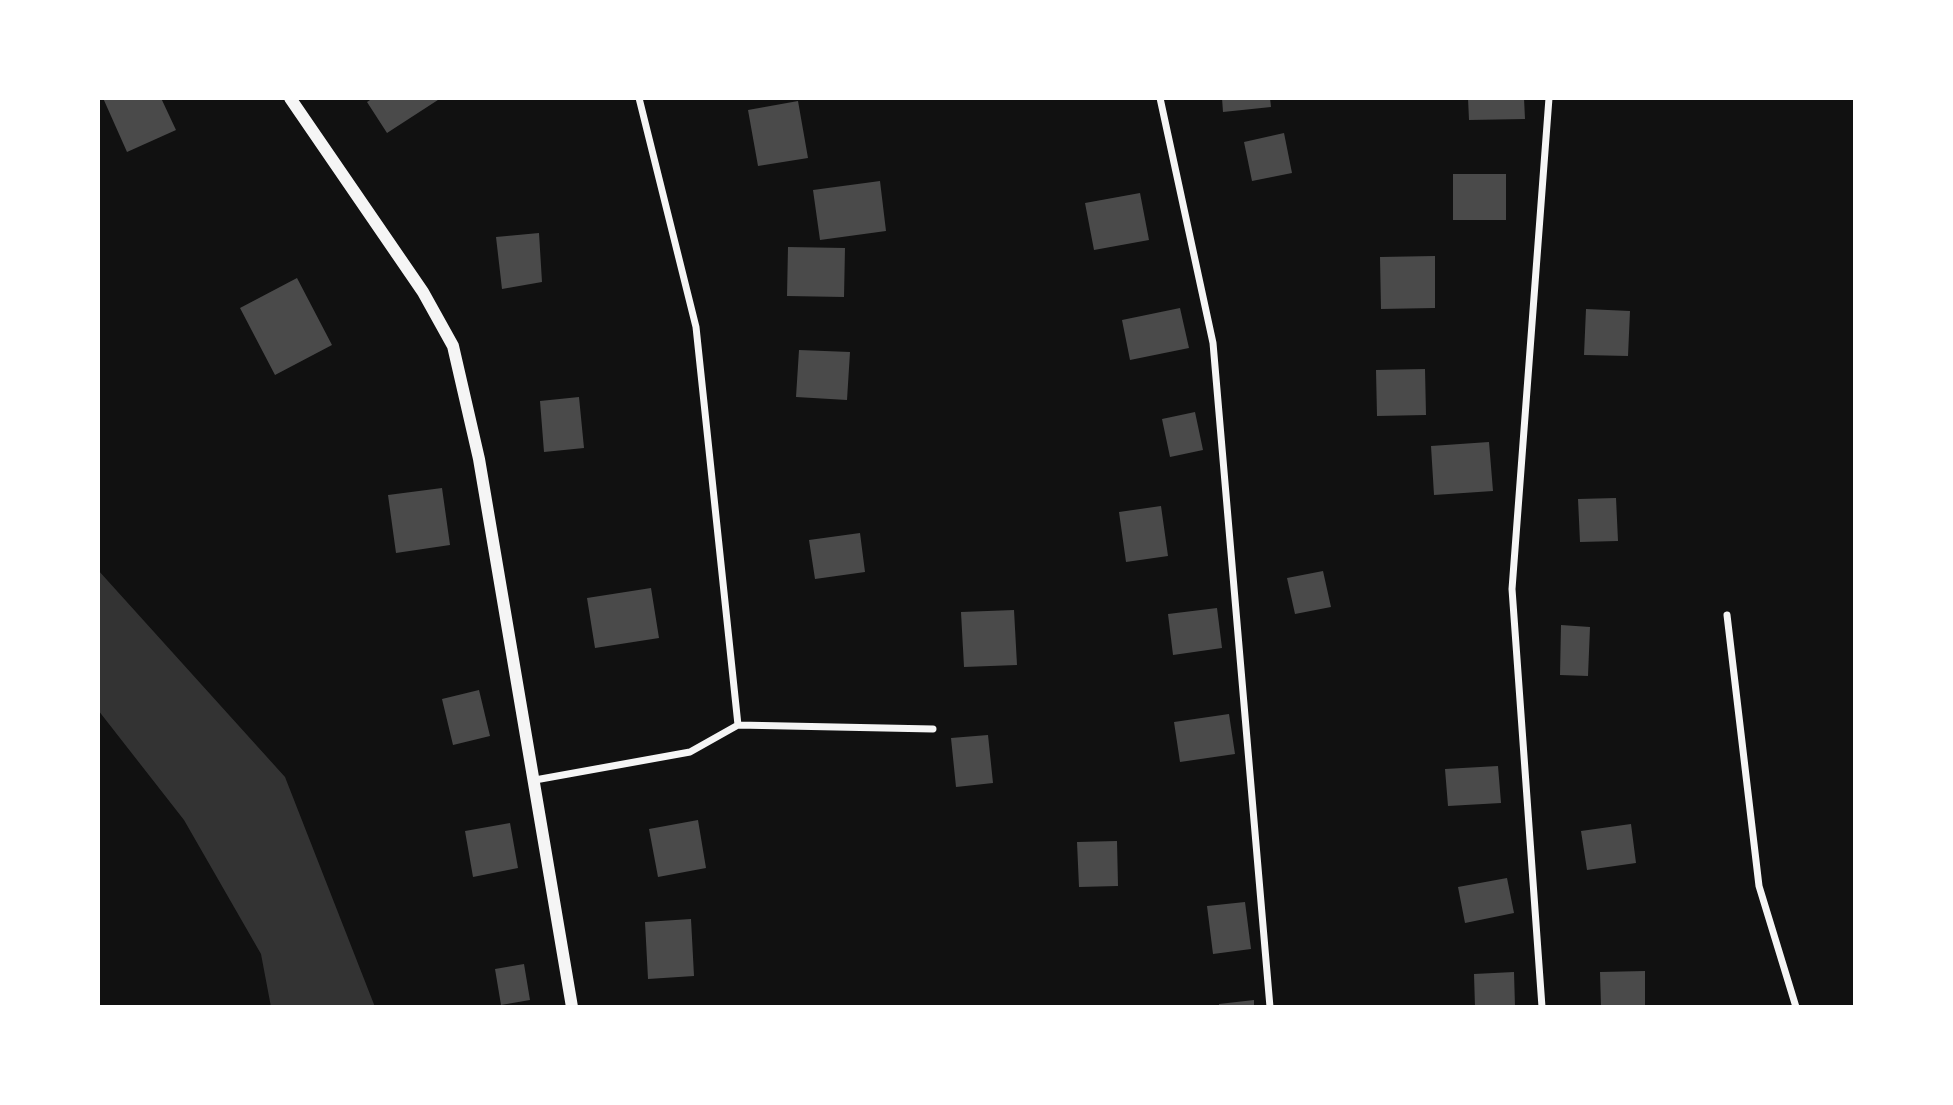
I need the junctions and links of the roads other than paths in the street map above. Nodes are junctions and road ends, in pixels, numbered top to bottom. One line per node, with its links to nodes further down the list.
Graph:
1 (290, 98): 8 (street)
2 (639, 98): 6 (street)
3 (1160, 98): 10 (street)
4 (1549, 98): 11 (street)
5 (1727, 615): 12 (street)
6 (738, 725): 7 (street); 8 (street)
7 (933, 729)
8 (535, 780): 9 (street)
9 (572, 1007)
10 (1270, 1007)
11 (1542, 1007)
12 (1796, 1007)

